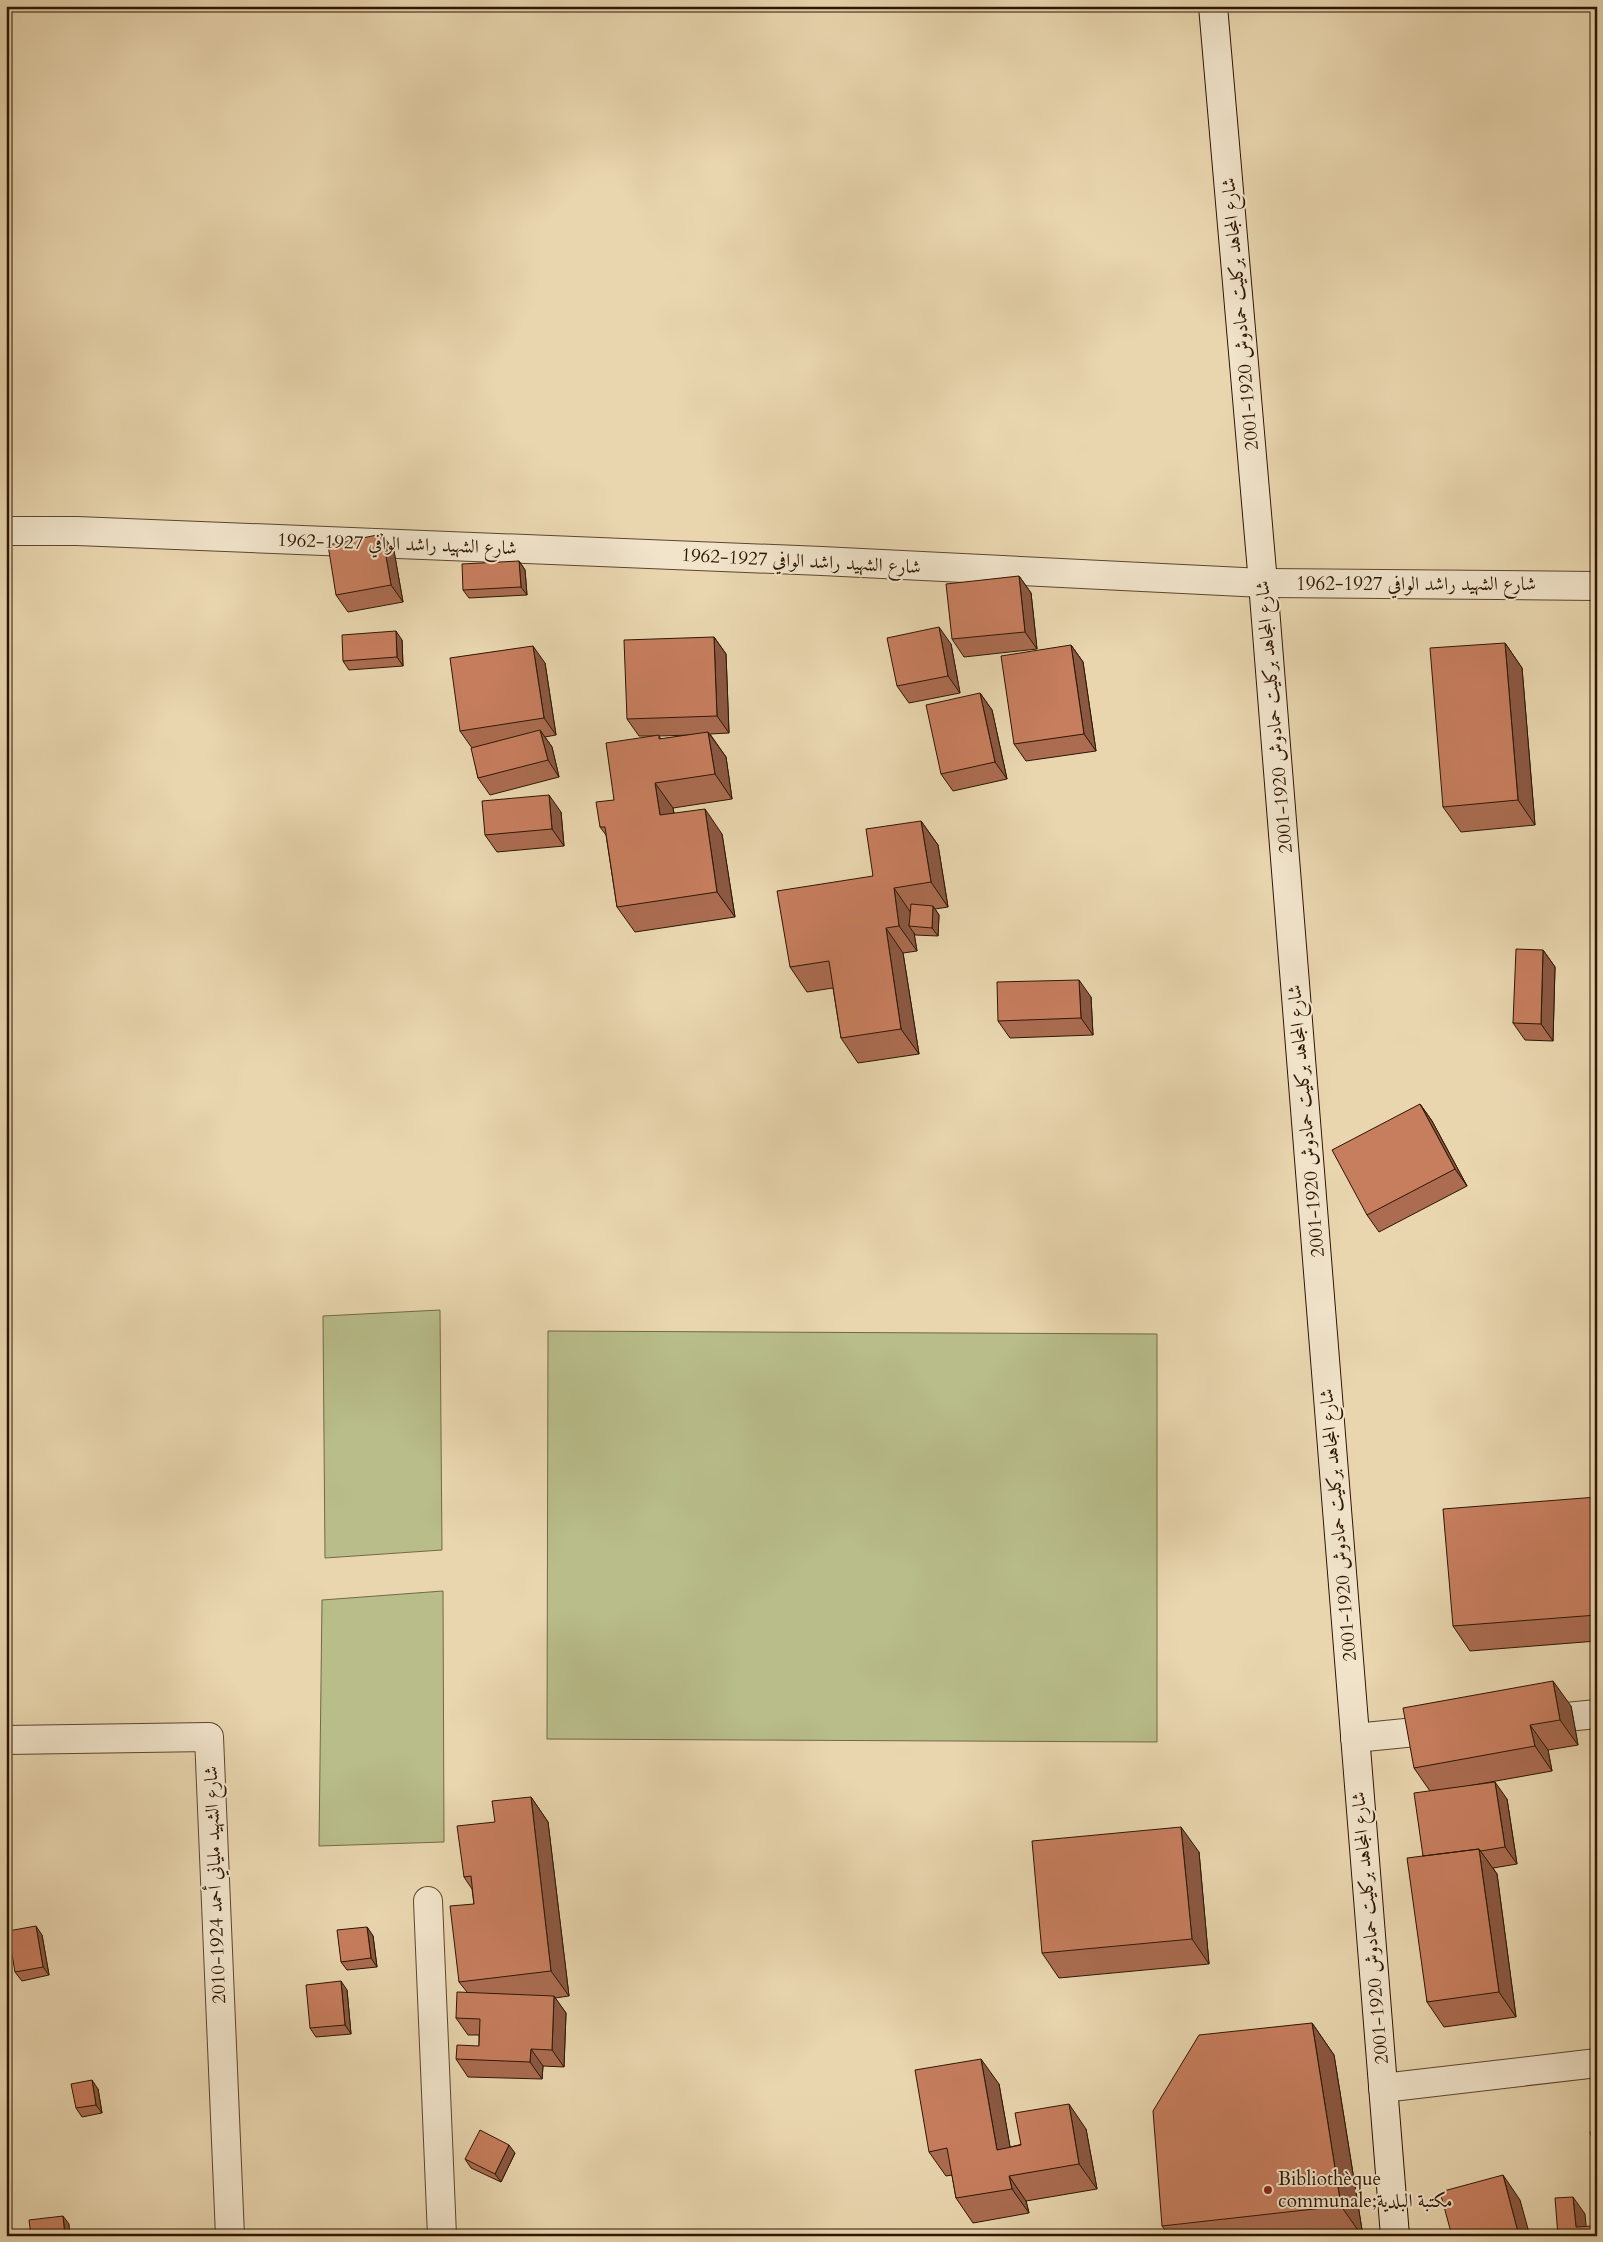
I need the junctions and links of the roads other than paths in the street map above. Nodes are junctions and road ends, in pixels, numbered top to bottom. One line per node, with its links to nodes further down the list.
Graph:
1 (1214, 6): 3 (street, شارع المجاهد بركليت حمادوش 1920-2001)
2 (6, 530): 3 (street, شارع الشهيد راشد الوافي 1927-1962)
3 (1263, 583): 4 (street, شارع الشهيد راشد الوافي 1927-1962); 8 (street, شارع المجاهد بركليت حمادوش 1920-2001)
4 (1597, 586)
5 (1597, 1714): 6 (street)
6 (1510, 1722)
7 (1471, 1726): 8 (street)
8 (1355, 1738): 12 (street, شارع المجاهد بركليت حمادوش 1920-2001)
9 (6, 1740): 13 (street, شارع الشهيد ملياني أحمد 1924-2010)
10 (428, 1901): 14 (street)
11 (1597, 2063): 12 (street)
12 (1383, 2088): 15 (street, شارع المجاهد بركليت حمادوش 1920-2001)
13 (230, 2236)
14 (442, 2236)
15 (1394, 2236)

